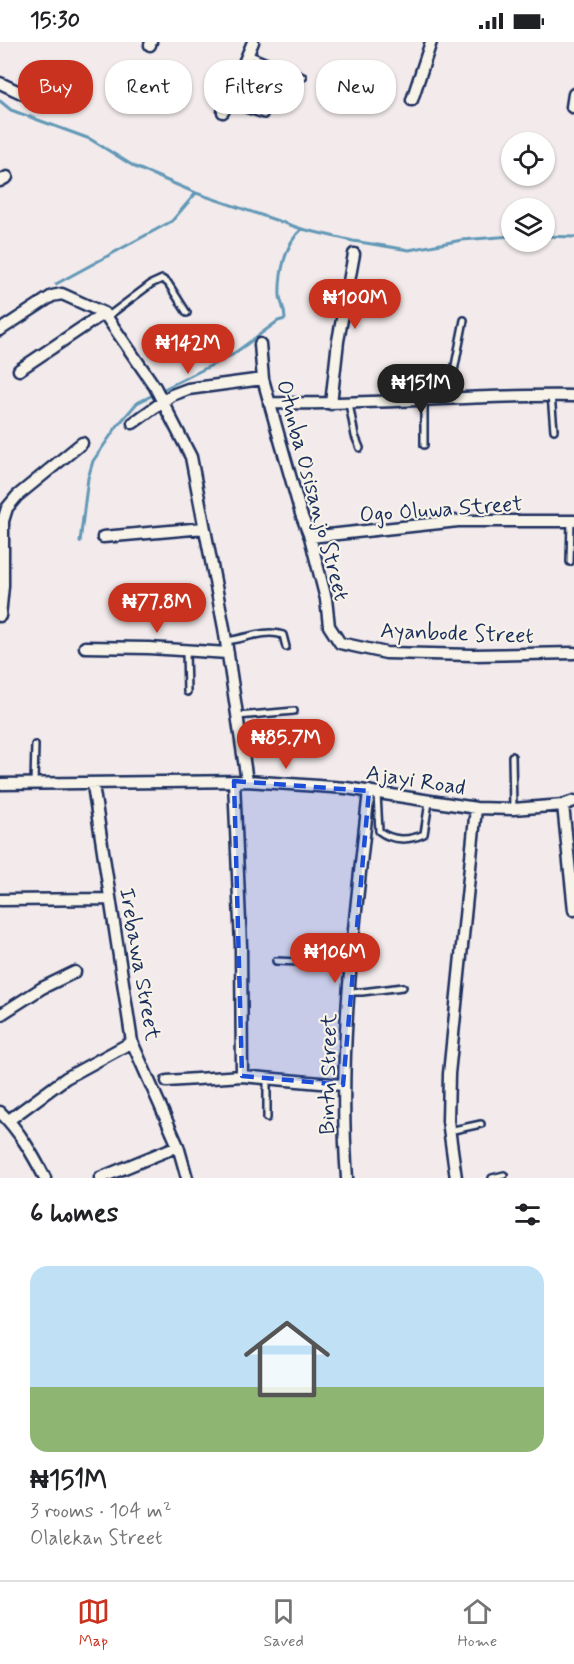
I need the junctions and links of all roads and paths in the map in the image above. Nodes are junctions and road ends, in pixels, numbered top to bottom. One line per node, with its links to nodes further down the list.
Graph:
1 (253, 42): 3 (street)
2 (431, 42): 9 (street)
3 (248, 54): 4 (street); 5 (lane)
4 (245, 60)
5 (262, 60)
6 (0, 83): 7 (street)
7 (18, 91)
8 (574, 94): 10 (street)
9 (412, 100)
10 (572, 107)
11 (259, 114): 12 (lane)
12 (264, 115)
13 (354, 254): 28 (street)
14 (187, 313): 15 (lane)
15 (106, 315): 17 (street); 19 (street); 21 (street)
16 (464, 320): 24 (lane)
17 (0, 330)
18 (260, 344): 20 (street, Otunba Osisanjo Street)
19 (20, 370)
20 (263, 378): 21 (street); 26 (street, Otunba Osisanjo Street)
21 (158, 395): 29 (street); 35 (street)
22 (551, 395): 23 (street); 24 (street); 30 (lane)
23 (574, 396)
24 (453, 399): 25 (street)
25 (424, 400): 27 (street); 32 (lane)
26 (269, 403): 28 (street); 37 (street, Otunba Osisanjo Street)
27 (350, 403): 28 (street); 33 (lane)
28 (331, 404)
29 (133, 423)
30 (554, 430)
31 (82, 443): 39 (street)
32 (424, 445)
33 (360, 448)
34 (572, 521): 37 (street, Ogo Oluwa Street); 38 (lane)
35 (204, 528): 36 (street); 40 (street)
36 (104, 537)
37 (310, 537): 41 (street, Otunba Osisanjo Street)
38 (570, 562)
39 (0, 616)
40 (226, 641): 43 (lane); 45 (street)
41 (340, 643): 46 (street, Ayanbode Street)
42 (85, 646): 44 (street)
43 (286, 647)
44 (186, 651): 45 (street); 47 (lane)
45 (228, 653): 49 (street)
46 (574, 653)
47 (187, 692)
48 (294, 711): 49 (lane)
49 (238, 716): 53 (street)
50 (35, 745): 55 (lane)
51 (512, 756): 62 (lane)
52 (234, 782): 53 (street, Ajayi Road); 56 (street, Ajayi Road); 73 (street)
53 (247, 782): 57 (street, Ajayi Road)
54 (0, 784): 55 (street, Ajayi Road)
55 (34, 784): 56 (street, Ajayi Road)
56 (93, 785): 63 (street, Irebawa Street)
57 (373, 792): 59 (street, Ajayi Road); 59 (lane); 67 (street, Bintu Street)
58 (574, 801): 60 (street, Ajayi Road)
59 (429, 802): 61 (street, Ajayi Road)
60 (563, 805): 62 (street, Ajayi Road); 65 (street)
61 (476, 808): 62 (street, Ajayi Road); 80 (street)
62 (513, 809)
63 (109, 899): 64 (street); 72 (street, Irebawa Street)
64 (0, 900)
65 (574, 910)
66 (276, 961): 67 (lane)
67 (350, 964): 70 (street, Bintu Street)
68 (75, 972): 71 (street)
69 (404, 987): 70 (lane)
70 (348, 992): 76 (street, Bintu Street)
71 (0, 1015)
72 (132, 1042): 77 (street); 81 (street, Irebawa Street)
73 (242, 1076): 74 (street); 75 (street)
74 (267, 1080): 76 (street); 78 (lane)
75 (166, 1081)
76 (343, 1085): 86 (street, Bintu Street)
77 (4, 1116): 83 (street)
78 (267, 1118)
79 (481, 1124): 80 (lane)
80 (449, 1131): 87 (street)
81 (178, 1146): 84 (street); 85 (street, Irebawa Street)
82 (504, 1175): 88 (lane)
83 (45, 1178)
84 (100, 1178)
85 (187, 1178)
86 (347, 1178)
87 (456, 1178)
88 (492, 1178)

